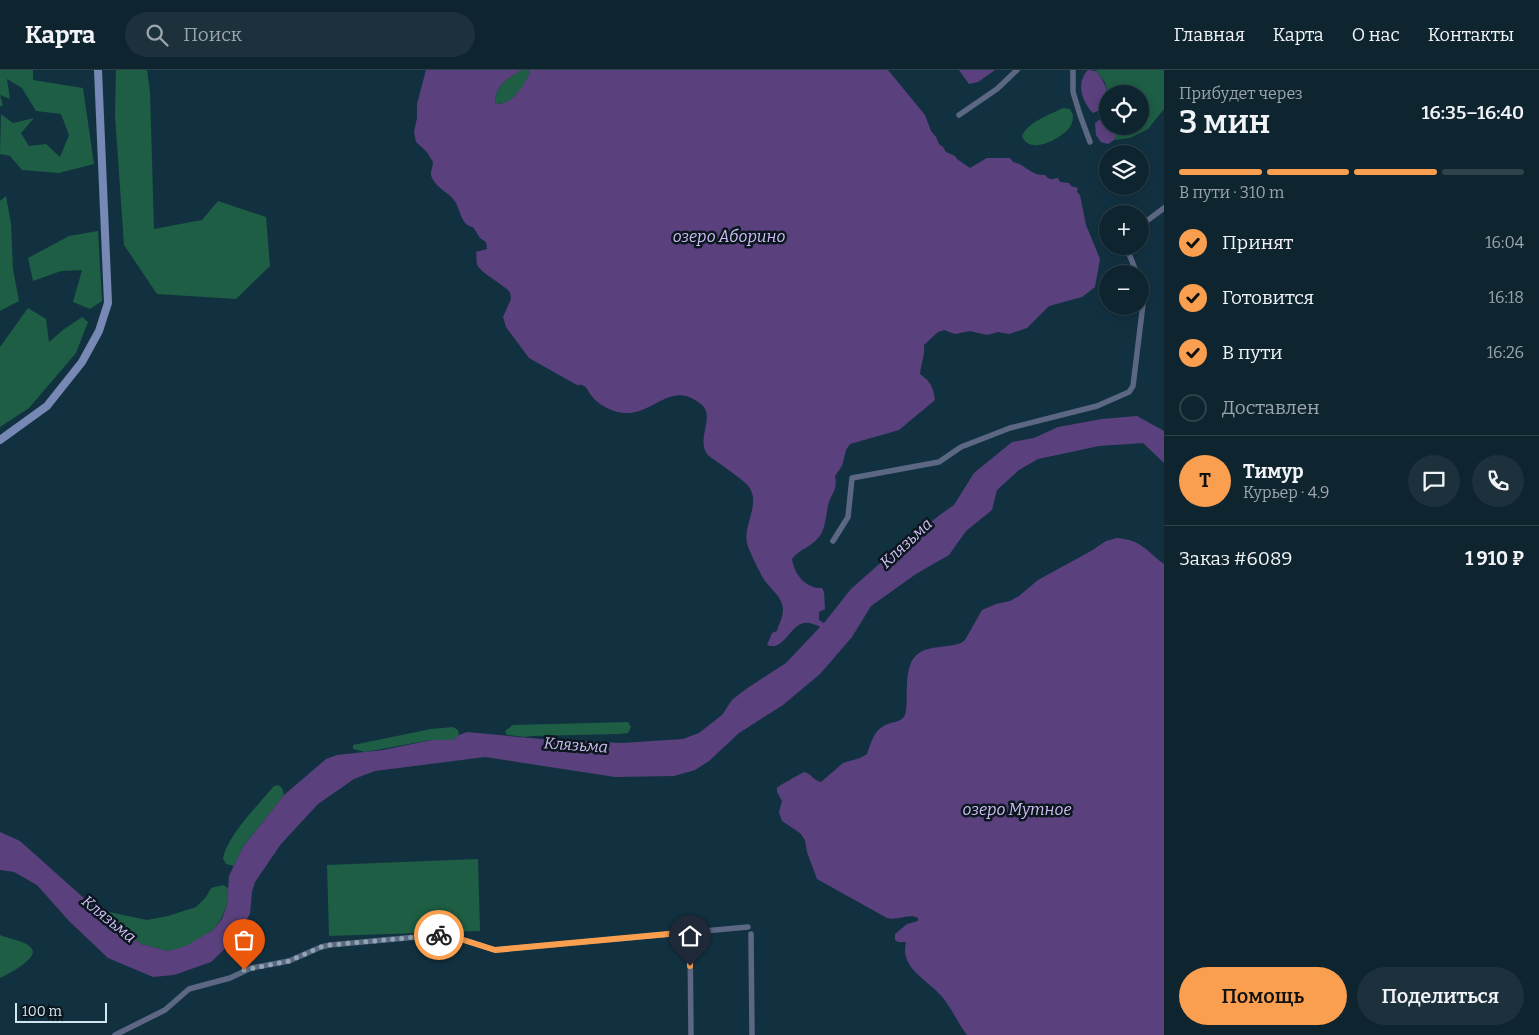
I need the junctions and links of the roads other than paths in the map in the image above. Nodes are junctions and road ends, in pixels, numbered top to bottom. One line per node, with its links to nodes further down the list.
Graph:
1 (98, 70): 9 (main road)
2 (1017, 70): 4 (street)
3 (1073, 70): 5 (street)
4 (959, 115)
5 (1090, 142)
6 (1164, 208): 7 (street)
7 (1149, 219)
8 (1142, 315): 10 (street)
9 (0, 440)
10 (832, 541)
11 (748, 927): 12 (street)
12 (690, 932): 14 (street); 15 (street)
13 (751, 934): 16 (street)
14 (115, 1035)
15 (690, 1035)
16 (752, 1035)

